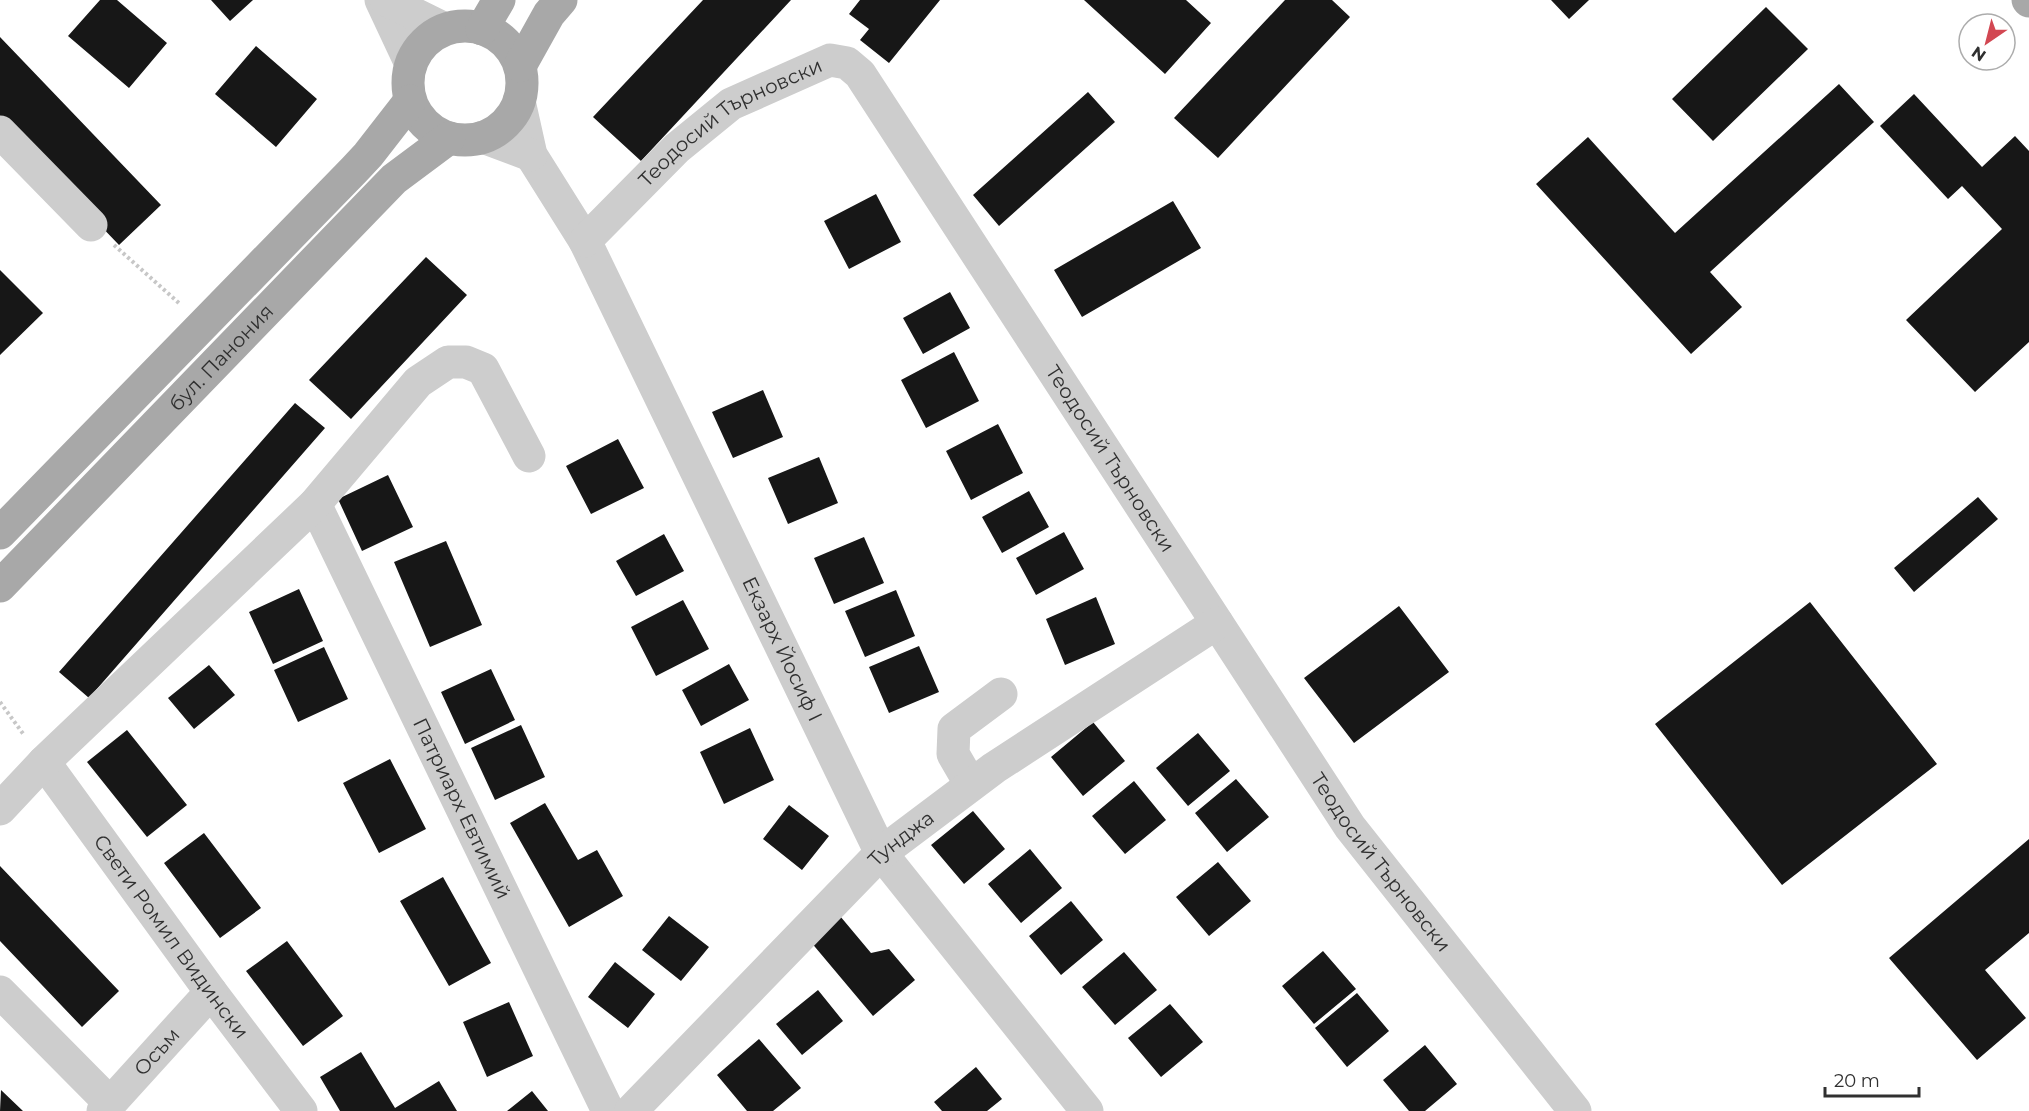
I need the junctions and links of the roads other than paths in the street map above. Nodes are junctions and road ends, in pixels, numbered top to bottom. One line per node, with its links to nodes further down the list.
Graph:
1 (381, 0): 7 (street)
2 (386, 0): 6 (street)
3 (499, 0): 5 (main road)
4 (561, 0): 8 (main road)
5 (482, 28): 6 (main road); 8 (main road)
6 (445, 29): 7 (main road)
7 (411, 64): 9 (main road)
8 (520, 66): 10 (main road)
9 (410, 101): 13 (main road); 19 (main road, бул. Панония)
10 (519, 101): 12 (main road); 14 (street, Екзарх Йосиф I)
11 (0, 132): 15 (street)
12 (483, 137): 13 (main road); 14 (street)
13 (449, 138): 20 (main road, бул. Панония)
14 (531, 155): 16 (street, Екзарх Йосиф I)
15 (91, 225)
16 (585, 241): 21 (street, Теодосий Търновски); 26 (street, Екзарх Йосиф I)
17 (529, 456): 18 (street)
18 (315, 504): 23 (street); 31 (street, Патриарх Евтимий)
19 (0, 533)
20 (0, 586)
21 (1217, 623): 24 (street, Тунджа); 34 (street, Теодосий Търновски)
22 (1001, 694): 24 (street)
23 (44, 762): 25 (street); 28 (street, Свети Ромил Видински)
24 (971, 785): 26 (street, Тунджа)
25 (0, 808)
26 (881, 853): 32 (street, Тунджа); 33 (street, Екзарх Йосиф I)
27 (0, 992): 29 (street)
28 (212, 993): 29 (street, Осъм); 30 (street, Свети Ромил Видински)
29 (106, 1107)
30 (301, 1111)
31 (608, 1111)
32 (631, 1111)
33 (1087, 1111)
34 (1575, 1111)

